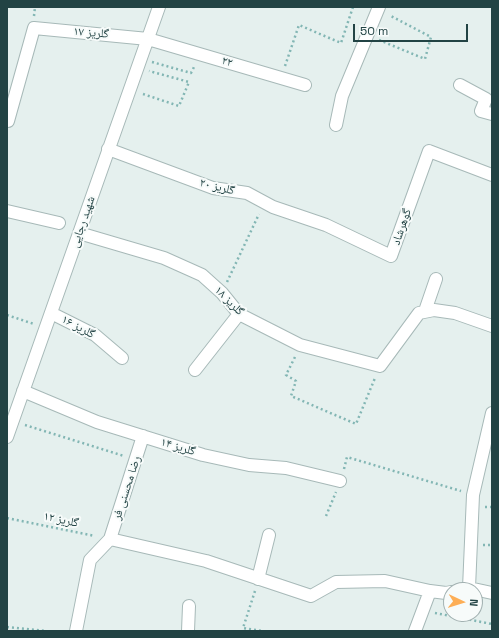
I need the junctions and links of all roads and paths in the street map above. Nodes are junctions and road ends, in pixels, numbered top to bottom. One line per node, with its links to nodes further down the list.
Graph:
1 (159, 7): 5 (street, شهید رجایی)
2 (353, 7): 8 (path)
3 (379, 8): 4 (street); 4 (path)
4 (367, 35): 14 (street)
5 (148, 38): 6 (street, ۲۲); 7 (street, شهید رجایی); 13 (street, گلریز ۱۷)
6 (200, 54): 7 (path); 8 (street, ۲۲)
7 (139, 63): 11 (street, شهید رجایی); 11 (path)
8 (281, 78): 9 (street, ۲۲)
9 (305, 85)
10 (460, 85): 12 (street)
11 (129, 89): 15 (street, شهید رجایی)
12 (492, 114)
13 (7, 121)
14 (336, 125)
15 (108, 150): 17 (street, گلریز ۲۰); 21 (street, شهید رجایی)
16 (492, 175): 20 (street, گوهرشاد)
17 (264, 202): 20 (street, گلریز ۲۰); 23 (path)
18 (7, 211): 19 (street)
19 (59, 223)
20 (326, 224)
21 (79, 233): 23 (street, گلریز ۱۸); 25 (street, شهید رجایی)
22 (436, 279): 24 (street)
23 (222, 293): 26 (street, گلریز ۱۸)
24 (426, 311): 28 (street); 32 (street)
25 (51, 313): 29 (street, شهید رجایی); 31 (street, گلریز ۱۶)
26 (239, 314): 30 (street, گلریز ۱۸); 33 (street)
27 (7, 315): 29 (path)
28 (492, 326)
29 (46, 328): 34 (street, شهید رجایی)
30 (300, 345): 32 (street, گلریز ۱۸); 32 (path)
31 (122, 358)
32 (380, 366)
33 (195, 370)
34 (23, 392): 36 (street, شهید رجایی); 37 (street, گلریز ۱۴)
35 (492, 413): 39 (street)
36 (12, 421): 38 (street, شهید رجایی); 40 (path)
37 (143, 436): 40 (street, رضا محسنی فر); 41 (street, گلریز ۱۴)
38 (7, 437)
39 (489, 440): 42 (street)
40 (136, 459): 46 (street, رضا محسنی فر)
41 (340, 482): 42 (path); 43 (path)
42 (473, 495): 48 (street)
43 (326, 516)
44 (7, 518): 46 (path, گلریز ۱۲)
45 (269, 535): 47 (street)
46 (110, 539): 47 (street); 56 (street)
47 (258, 579): 49 (street); 58 (path)
48 (466, 582)
49 (430, 591): 50 (street); 52 (street)
50 (443, 593)
51 (189, 606): 57 (street)
52 (422, 611): 53 (path); 59 (street)
53 (492, 624)
54 (7, 627): 55 (path)
55 (46, 631)
56 (76, 631)
57 (188, 631)
58 (262, 631)
59 (415, 631)

